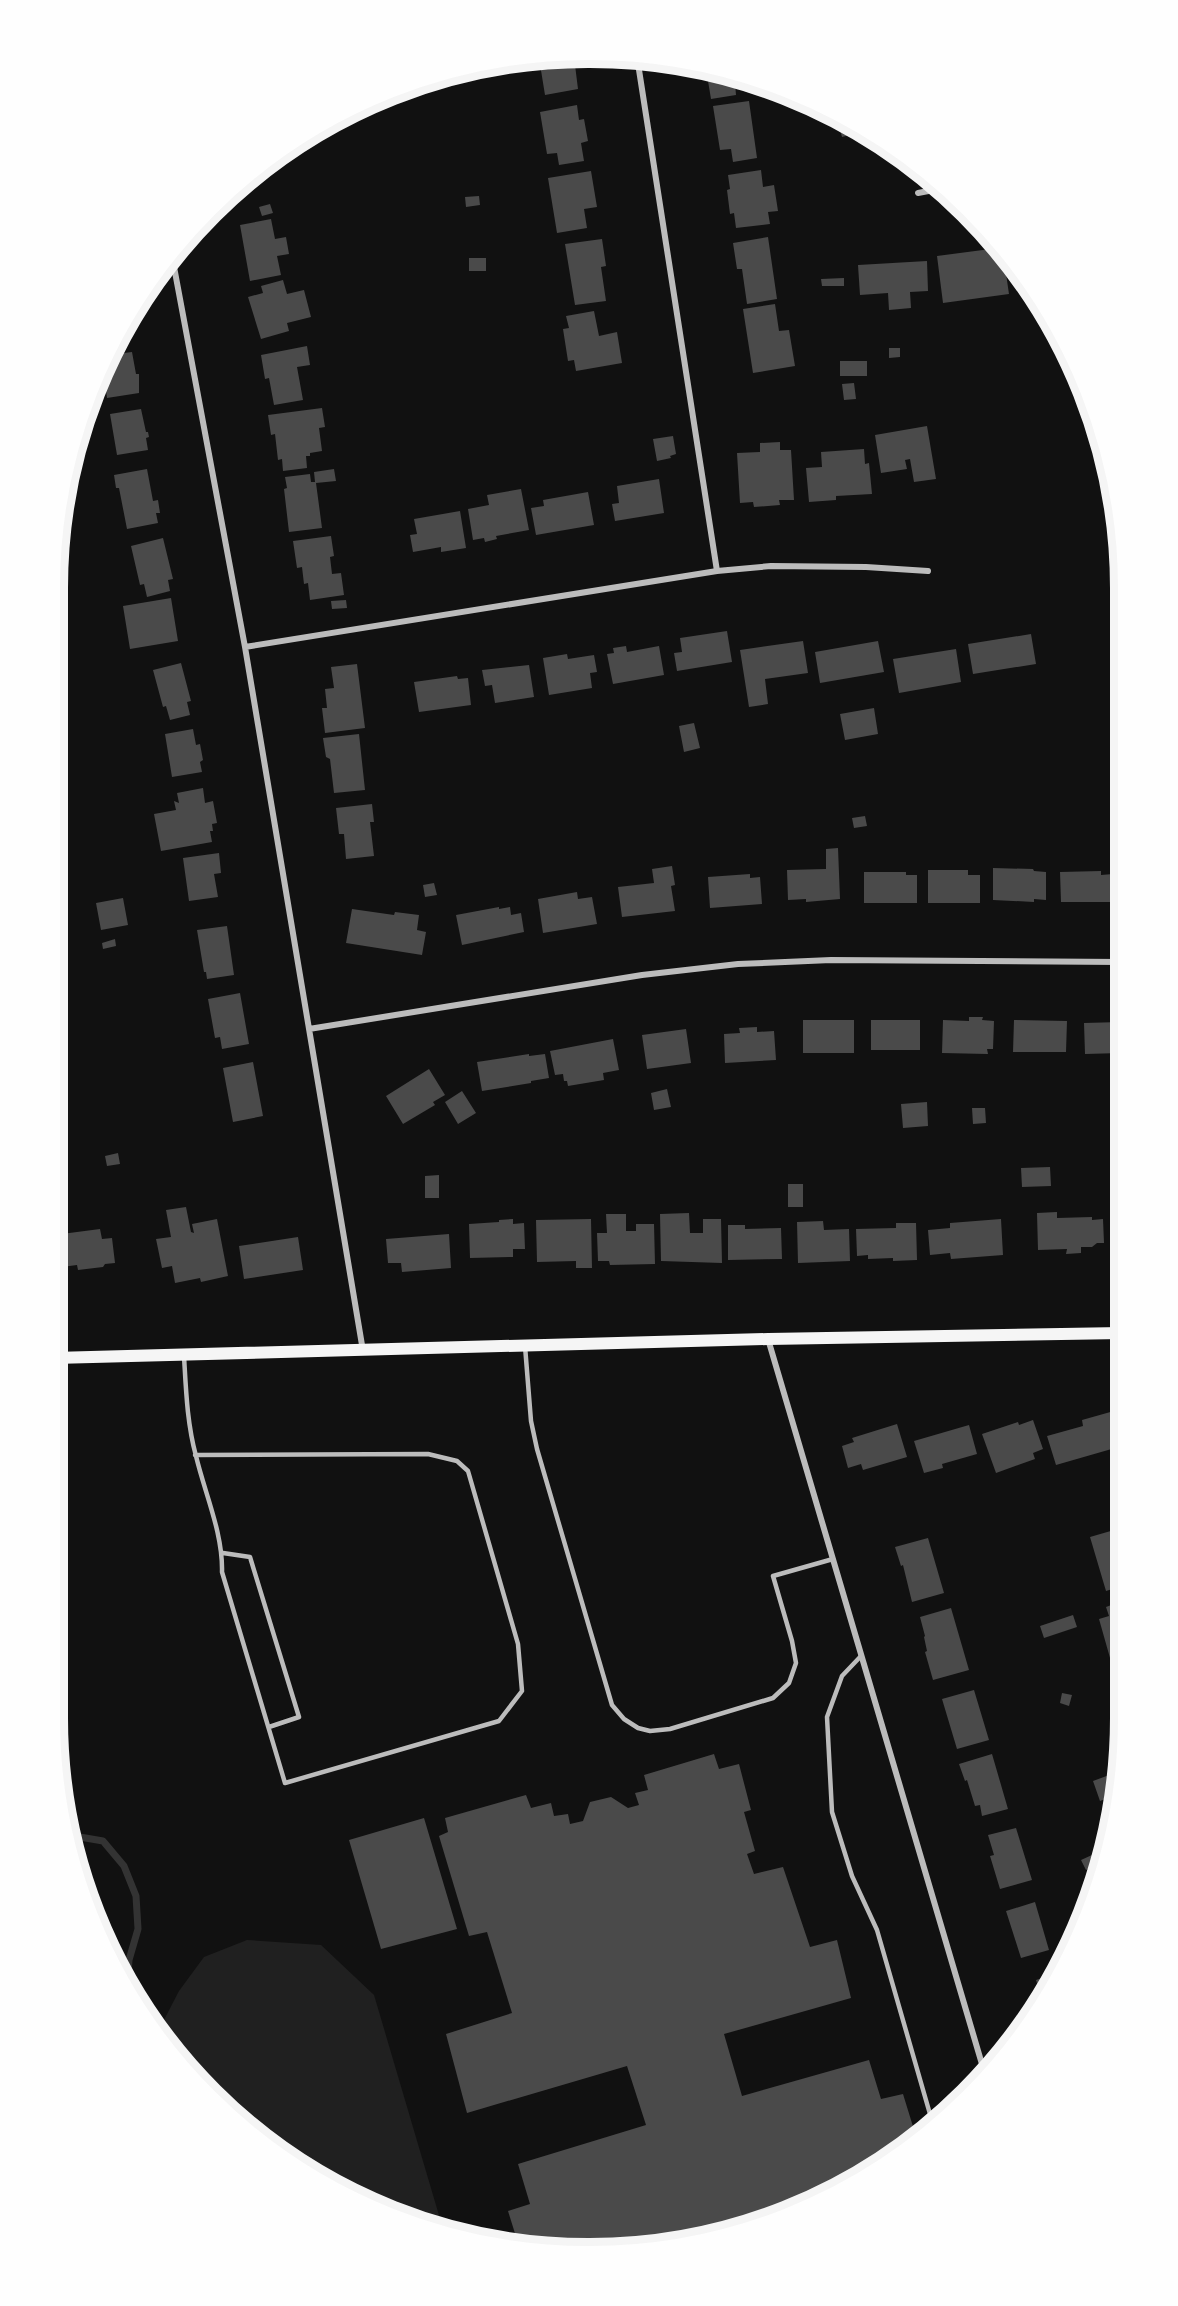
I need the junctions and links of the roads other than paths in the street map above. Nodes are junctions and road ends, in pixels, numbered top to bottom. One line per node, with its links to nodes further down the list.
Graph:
1 (639, 67): 5 (street)
2 (930, 191): 3 (street)
3 (918, 193)
4 (174, 268): 7 (street)
5 (717, 571): 6 (street); 7 (street)
6 (928, 571)
7 (245, 647): 9 (street)
8 (1114, 962): 9 (street)
9 (309, 1029): 13 (street)
10 (1114, 1333): 11 (main road)
11 (768, 1339): 12 (main road); 18 (street)
12 (525, 1346): 13 (main road); 18 (lane)
13 (363, 1351): 14 (main road)
14 (184, 1355): 15 (main road); 16 (lane)
15 (64, 1358)
16 (195, 1455): 17 (lane); 20 (lane)
17 (223, 1553): 20 (lane); 20 (lane)
18 (833, 1559): 19 (street)
19 (861, 1656): 21 (street); 22 (lane)
20 (269, 1727)
21 (982, 2064)
22 (930, 2115)

